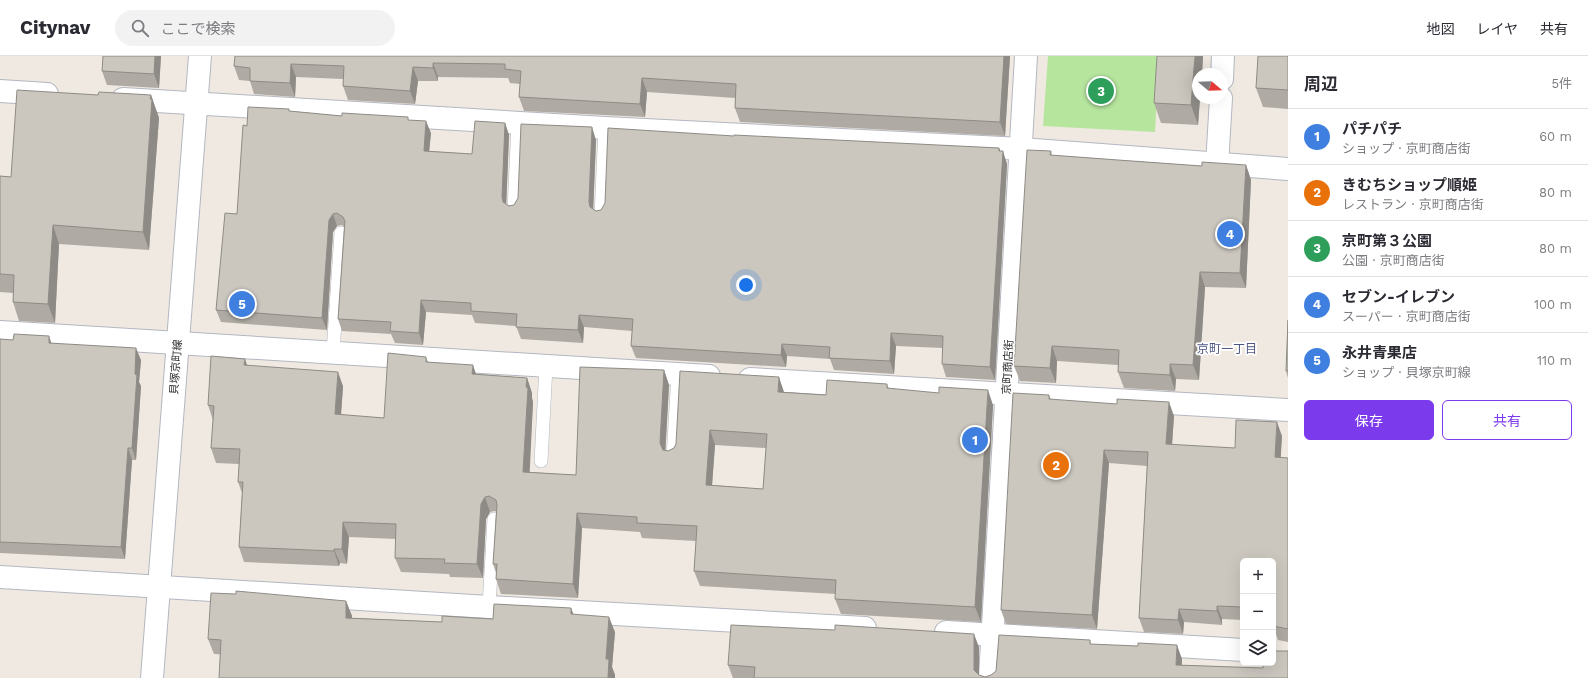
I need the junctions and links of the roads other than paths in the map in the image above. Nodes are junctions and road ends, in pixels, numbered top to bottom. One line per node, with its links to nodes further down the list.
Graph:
1 (200, 56): 8 (street, 貝塚京町線)
2 (1026, 56): 12 (street, 京町商店街)
3 (1223, 56): 4 (street)
4 (1222, 68)
5 (0, 92): 6 (street)
6 (69, 96)
7 (107, 98): 8 (street)
8 (196, 103): 10 (street); 19 (street, 貝塚京町線)
9 (1221, 104): 13 (street)
10 (518, 123): 11 (street); 15 (lane)
11 (605, 128): 12 (street); 16 (lane)
12 (1021, 149): 13 (street); 23 (street, 京町商店街)
13 (1217, 165): 14 (street)
14 (1288, 170)
15 (514, 210)
16 (600, 215)
17 (341, 233): 20 (lane)
18 (0, 332): 19 (street)
19 (178, 344): 20 (street); 29 (street, 貝塚京町線)
20 (333, 353): 21 (street)
21 (546, 366): 22 (street); 26 (lane)
22 (678, 374): 23 (street); 25 (lane)
23 (1006, 394): 24 (street); 33 (street, 京町商店街)
24 (1288, 410)
25 (673, 458)
26 (541, 461)
27 (494, 518): 30 (lane)
28 (0, 577): 29 (street)
29 (159, 587): 30 (street); 35 (street, 貝塚京町線)
30 (489, 607): 31 (street)
31 (882, 629)
32 (930, 631): 33 (street)
33 (993, 635): 34 (street); 36 (street, 京町商店街)
34 (1240, 650)
35 (152, 678)
36 (990, 678)

